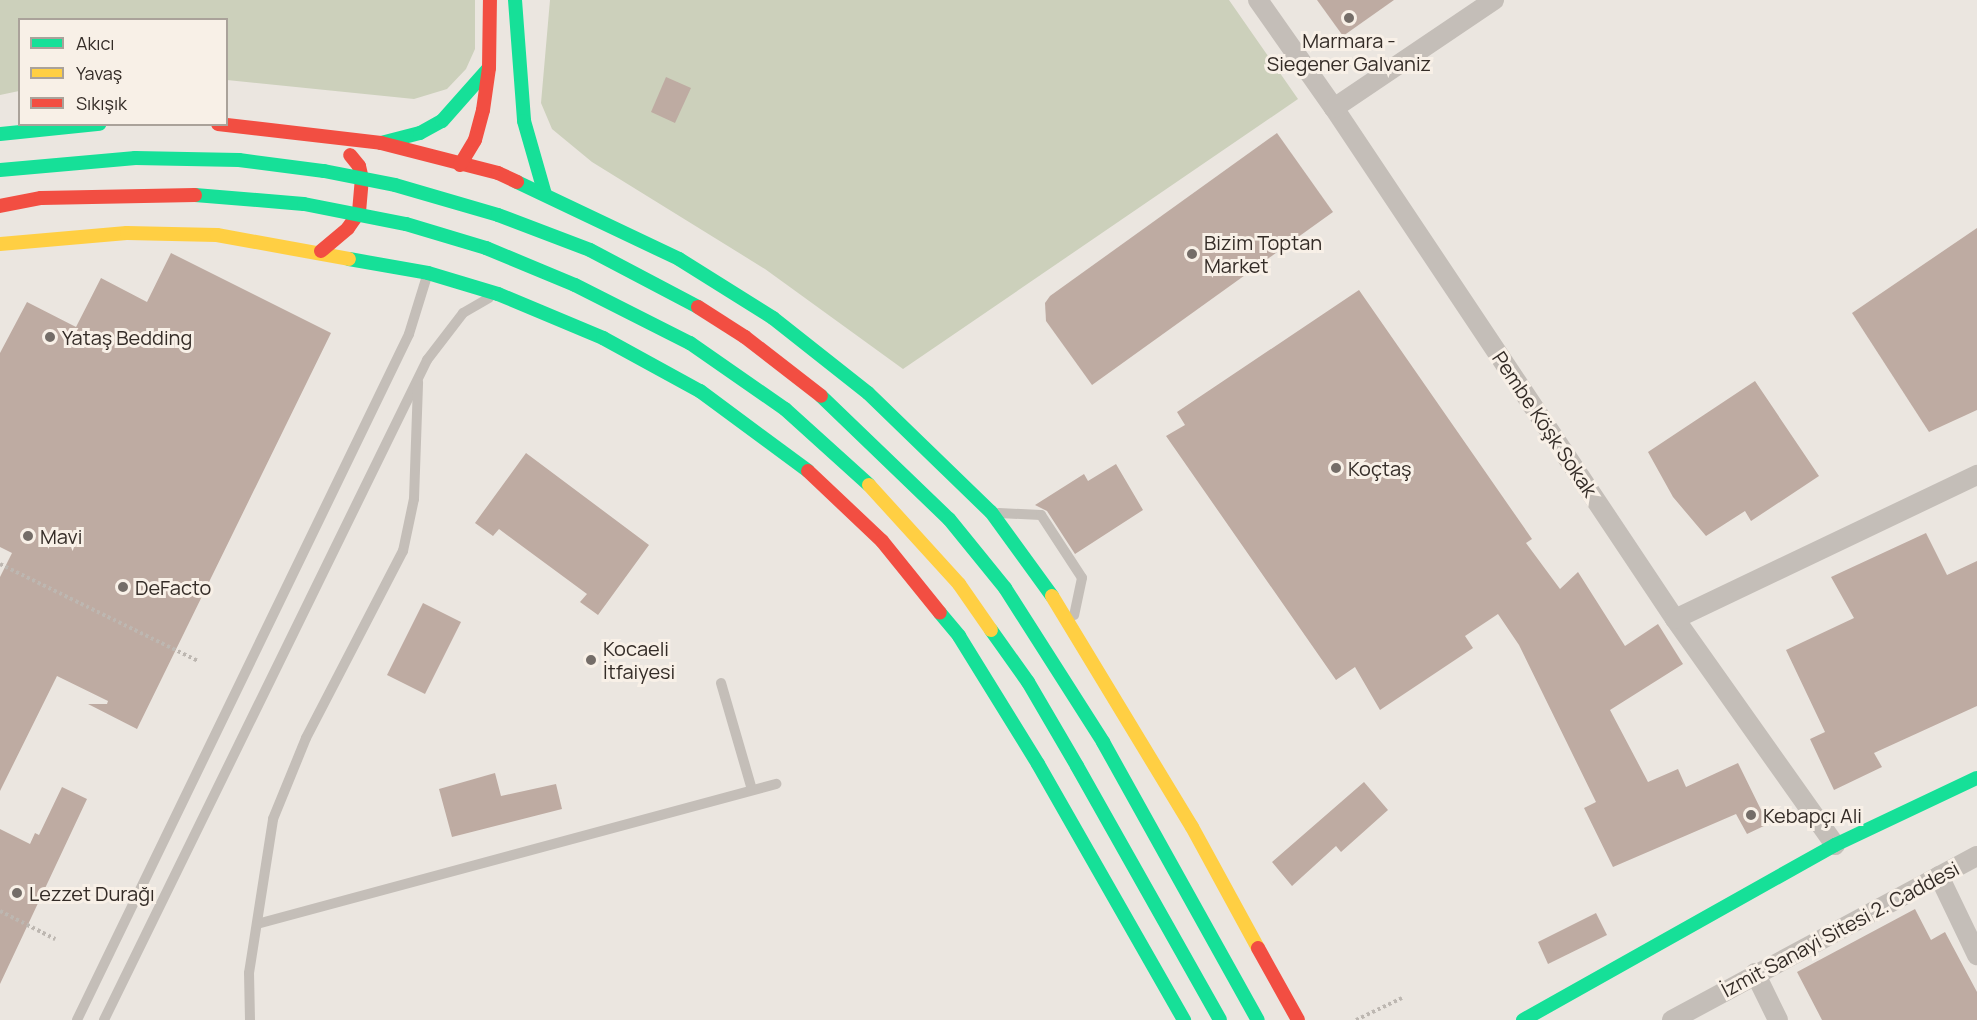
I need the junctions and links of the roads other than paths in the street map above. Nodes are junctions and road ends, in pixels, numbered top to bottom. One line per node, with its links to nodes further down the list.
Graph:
1 (490, 0): 5 (main road)
2 (515, 0): 14 (main road)
3 (1258, 0): 6 (street, Pembe Köşk Sokak)
4 (1494, 0): 6 (street)
5 (489, 68): 11 (main road); 12 (main road)
6 (1334, 108): 25 (street, Pembe Köşk Sokak)
7 (228, 125): 10 (main road)
8 (79, 126): 9 (main road)
9 (0, 134)
10 (338, 139): 11 (main road); 17 (main road)
11 (381, 143): 12 (main road)
12 (460, 165): 14 (main road); 19 (main road)
13 (0, 170): 46 (main road, bridge)
14 (545, 194): 18 (main road); 20 (main road)
15 (0, 206): 45 (main road, bridge)
16 (0, 244): 17 (main road)
17 (321, 251): 19 (main road)
18 (679, 259): 21 (main road); 24 (main road)
19 (428, 273): 20 (main road); 41 (lane)
20 (498, 294): 21 (main road); 22 (lane)
21 (603, 338): 28 (main road)
22 (418, 378): 37 (lane); 42 (lane)
23 (1977, 475): 25 (street)
24 (992, 512): 26 (main road); 26 (lane)
25 (1675, 619): 33 (street, Pembe Köşk Sokak)
26 (1072, 624): 47 (main road)
27 (721, 683): 31 (lane)
28 (1038, 764): 32 (lane); 38 (main road)
29 (1977, 778): 33 (main road)
30 (776, 784): 31 (lane)
31 (752, 790): 37 (lane)
32 (1048, 807)
33 (1835, 845): 48 (main road)
34 (1977, 856): 35 (street, İzmit Sanayi Sitesi 2. Caddesi)
35 (1938, 876): 39 (street); 40 (street, İzmit Sanayi Sitesi 2. Caddesi)
36 (1098, 898): 38 (lane)
37 (257, 924): 43 (lane)
38 (1139, 935): 44 (main road)
39 (1977, 955)
40 (1755, 973): 49 (street, İzmit Sanayi Sitesi 2. Caddesi); 50 (street)
41 (77, 1020)
42 (104, 1020)
43 (250, 1020)
44 (1184, 1020)
45 (1220, 1020)
46 (1258, 1020)
47 (1298, 1020)
48 (1523, 1020)
49 (1672, 1020)
50 (1778, 1020)

